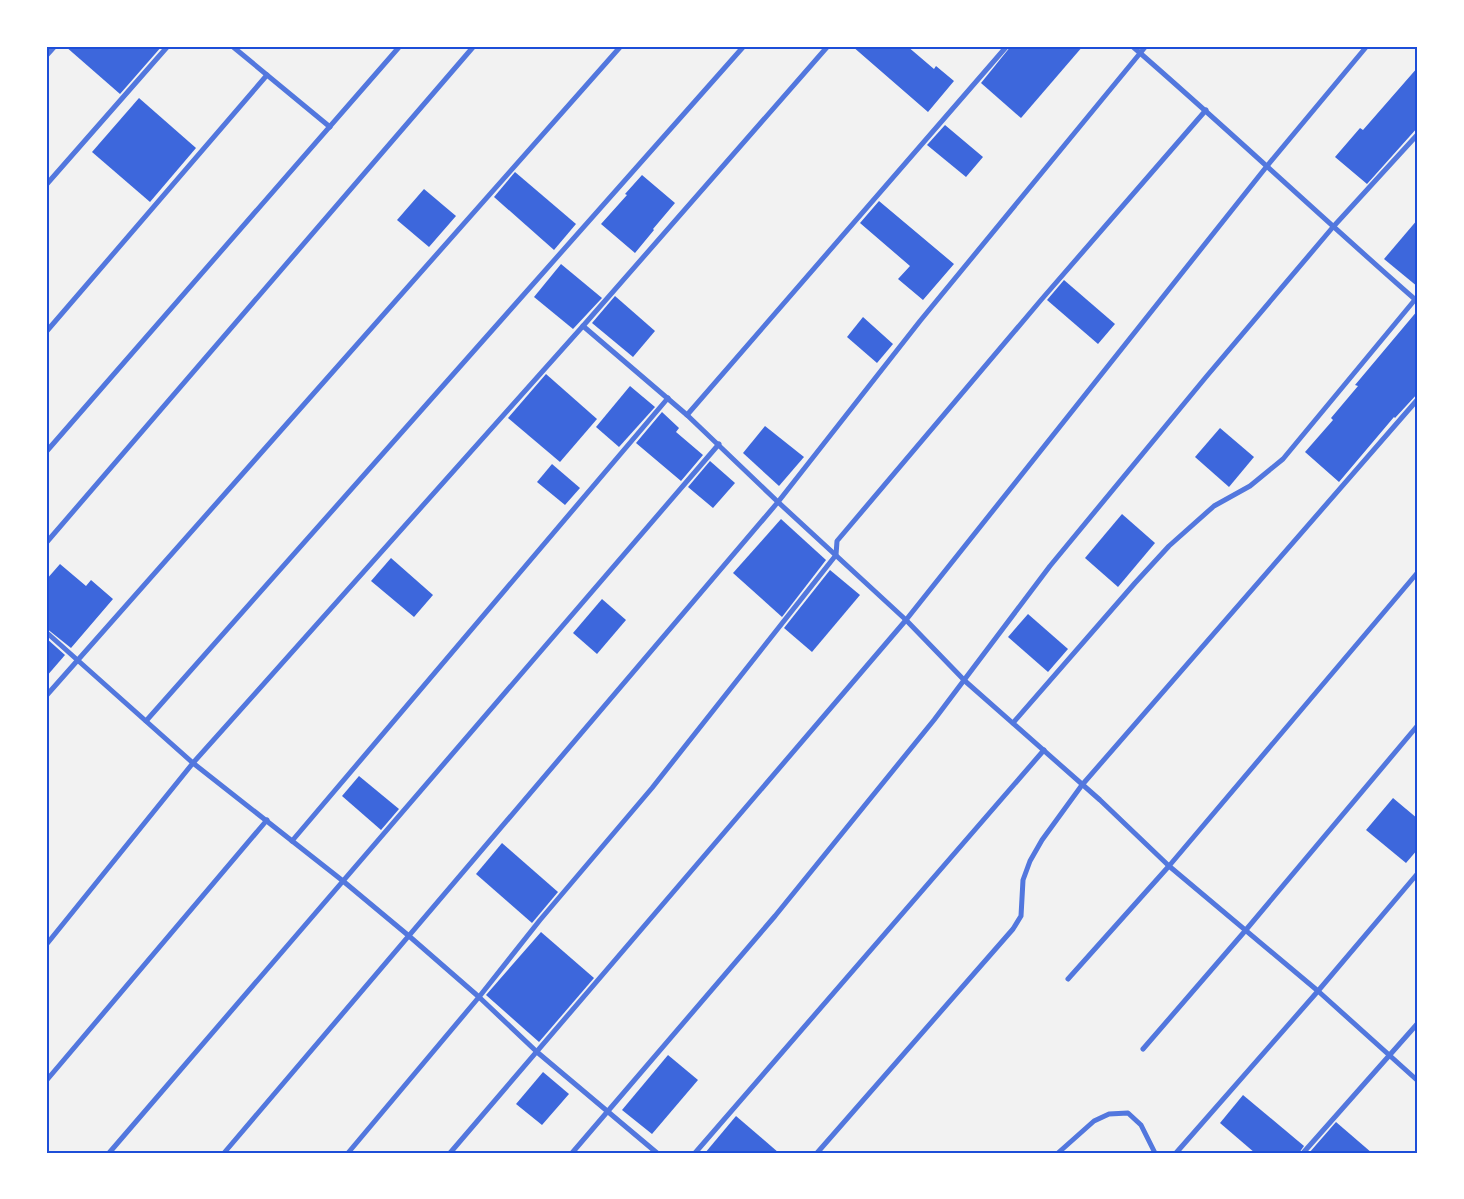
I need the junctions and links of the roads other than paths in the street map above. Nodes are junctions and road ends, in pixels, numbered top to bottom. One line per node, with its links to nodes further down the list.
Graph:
1 (55, 46): 14 (street)
2 (168, 46): 20 (street)
3 (232, 46): 15 (street)
4 (400, 46): 17 (street)
5 (474, 46): 31 (street)
6 (621, 46): 36 (street)
7 (744, 46): 39 (street)
8 (828, 46): 23 (street)
9 (1007, 46): 27 (street)
10 (1132, 46): 13 (street)
11 (1146, 46): 13 (street)
12 (1367, 46): 19 (street)
13 (1140, 53): 16 (street); 30 (street)
14 (46, 56)
15 (267, 75): 17 (street); 24 (street)
16 (1206, 110): 19 (street); 32 (street)
17 (330, 127): 29 (street)
18 (1418, 134): 21 (street)
19 (1267, 166): 21 (street); 34 (street)
20 (46, 185)
21 (1333, 227): 22 (street); 37 (street)
22 (1417, 299): 40 (street)
23 (583, 326): 25 (street); 43 (street)
24 (46, 332)
25 (668, 398): 27 (street); 46 (street)
26 (1418, 399): 44 (street)
27 (687, 415): 28 (street)
28 (719, 444): 30 (street); 49 (street)
29 (46, 452)
30 (778, 502): 32 (street); 51 (street)
31 (46, 543)
32 (836, 555): 34 (street); 55 (street)
33 (1418, 572): 47 (street)
34 (906, 620): 37 (street); 58 (street)
35 (46, 632): 36 (street)
36 (77, 660): 38 (street); 39 (street)
37 (965, 680): 40 (street); 62 (street)
38 (46, 696)
39 (146, 721): 43 (street)
40 (1013, 723): 42 (street)
41 (1418, 725): 50 (street)
42 (1044, 750): 44 (street); 69 (street)
43 (192, 763): 45 (street); 52 (street)
44 (1082, 785): 47 (street); 70 (street)
45 (267, 820): 46 (street); 60 (street)
46 (292, 842): 49 (street)
47 (1169, 866): 50 (street); 53 (street)
48 (1418, 873): 54 (street)
49 (343, 881): 51 (street); 63 (street)
50 (1245, 931): 54 (street); 57 (street)
51 (409, 936): 55 (street); 64 (street)
52 (46, 945)
53 (1068, 979)
54 (1318, 991): 59 (street); 73 (street)
55 (479, 997): 58 (street); 65 (street)
56 (1418, 1023): 59 (street)
57 (1143, 1049)
58 (537, 1052): 62 (street); 66 (street)
59 (1389, 1056): 61 (street); 74 (street)
60 (46, 1080)
61 (1418, 1081)
62 (607, 1112): 67 (street); 68 (street)
63 (110, 1153)
64 (224, 1153)
65 (348, 1153)
66 (450, 1153)
67 (572, 1153)
68 (657, 1153)
69 (695, 1153)
70 (818, 1153)
71 (1058, 1153): 72 (street)
72 (1155, 1153)
73 (1176, 1153)
74 (1303, 1153)

